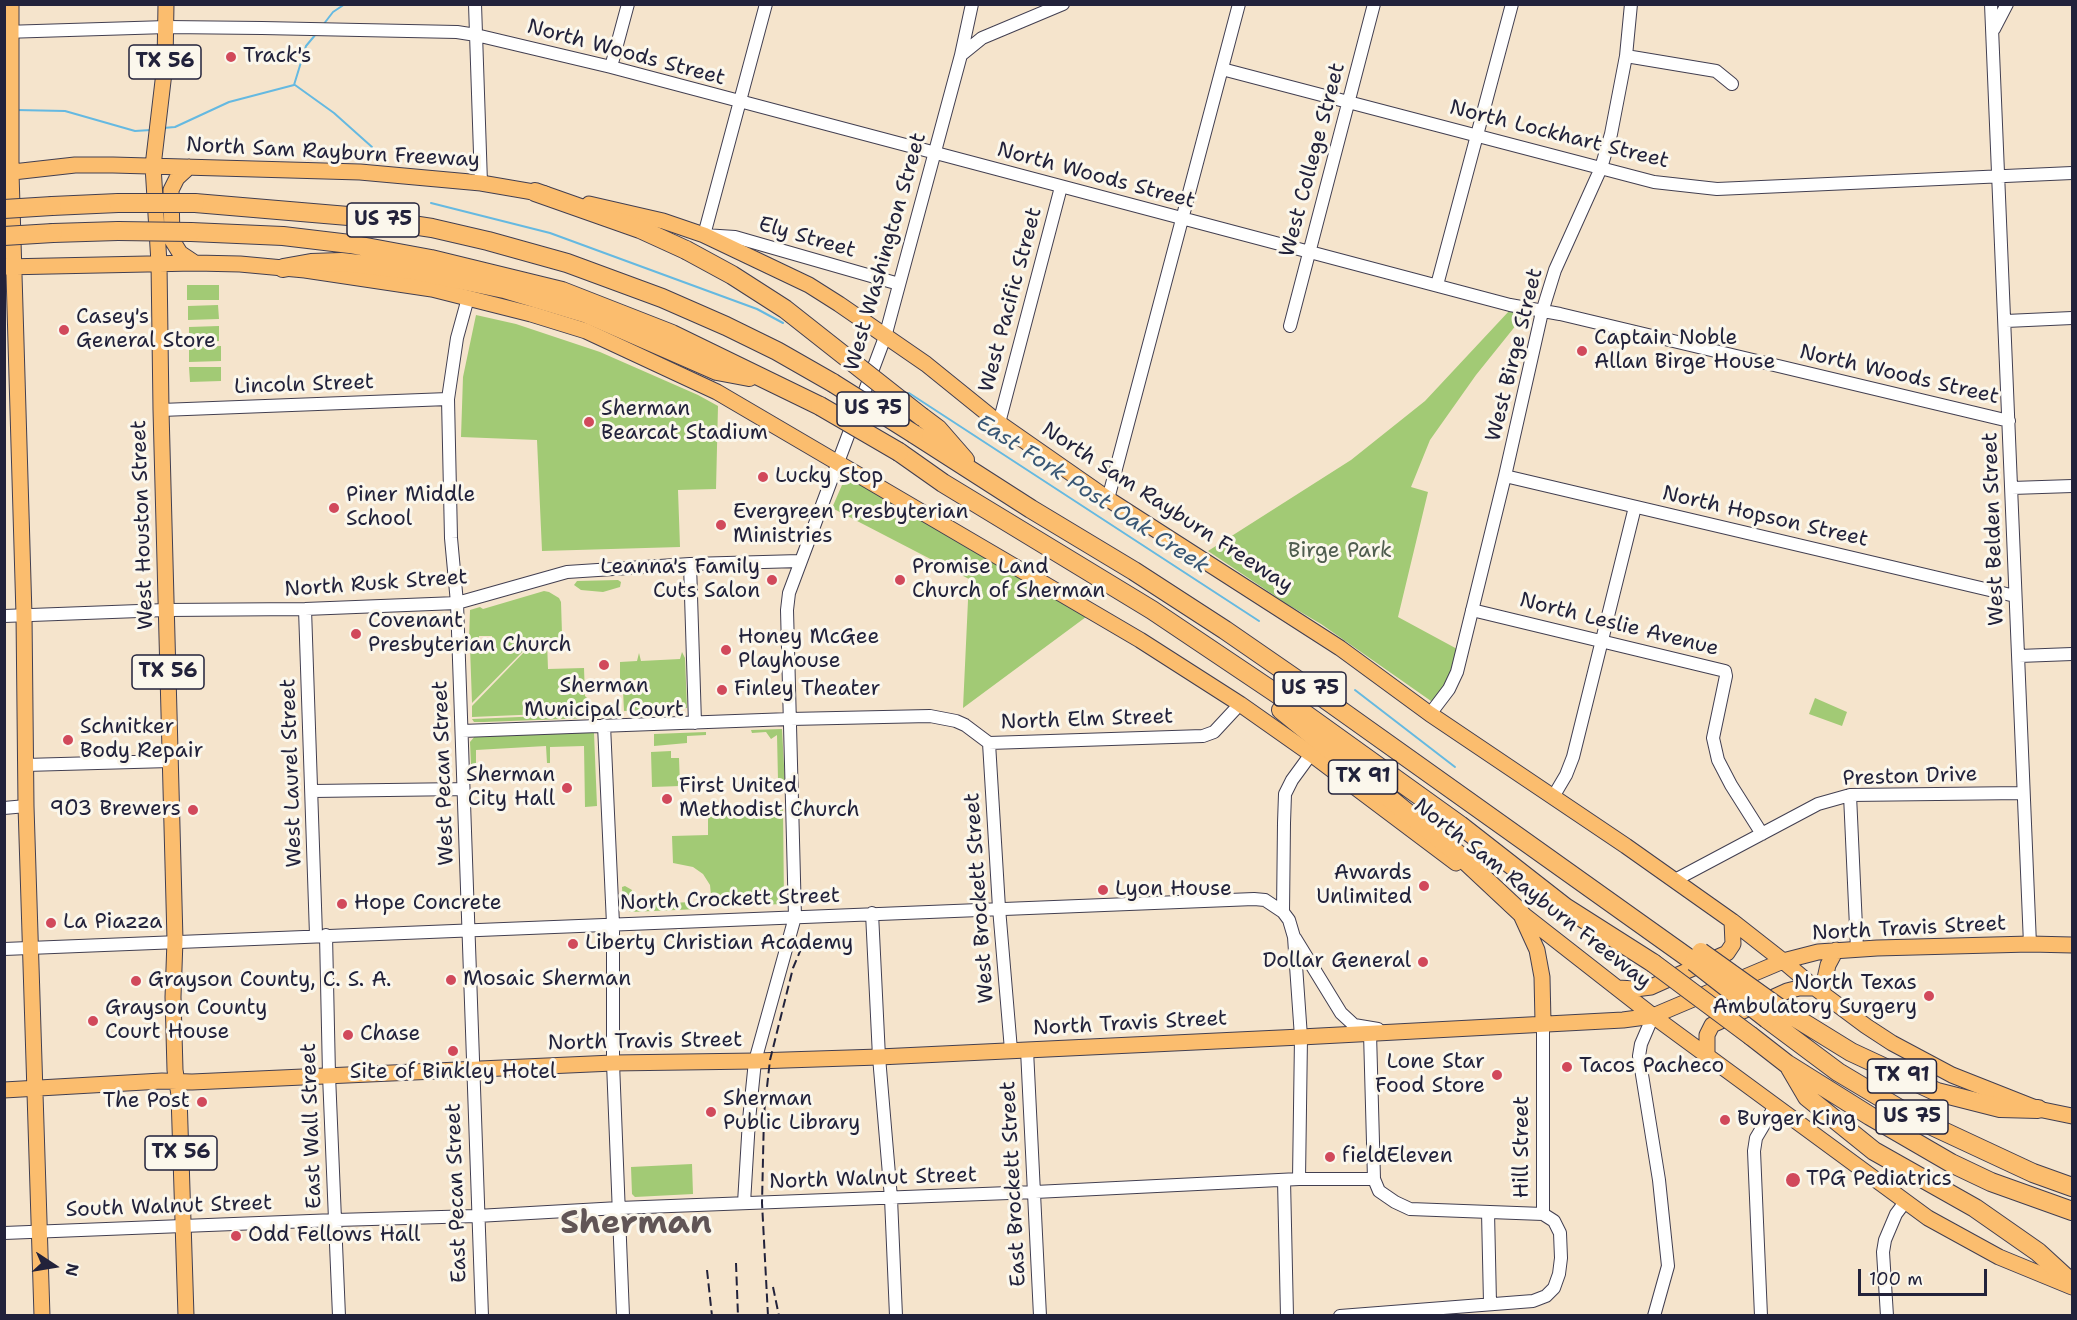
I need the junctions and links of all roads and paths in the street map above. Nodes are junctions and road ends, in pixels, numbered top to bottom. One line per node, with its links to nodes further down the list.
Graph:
1 (11, 4): 15 (main road)
2 (166, 4): 14 (main road, West Houston Street / TX 56)
3 (475, 4): 17 (street)
4 (628, 4): 20 (street)
5 (766, 4): 23 (street)
6 (972, 4): 18 (street, West Washington Street)
7 (1063, 4): 18 (street)
8 (1239, 4): 21 (street)
9 (1374, 4): 24 (street, West College Street)
10 (1512, 4): 25 (street)
11 (1631, 4): 19 (street, West Birge Street)
12 (1992, 4): 16 (street, West Belden Street)
13 (2007, 4): 16 (street)
14 (167, 27): 15 (street, North Woods Street); 17 (street, North Woods Street); 27 (main road, West Houston Street / TX 56)
15 (8, 32): 30 (main road)
16 (1992, 33): 32 (street, West Belden Street)
17 (476, 35): 20 (street, North Woods Street); 33 (street)
18 (961, 55): 26 (street, West Washington Street)
19 (1626, 56): 22 (street); 29 (street, West Birge Street)
20 (611, 67): 23 (street, North Woods Street)
21 (1222, 69): 24 (street, North Lockhart Street); 37 (street)
22 (1731, 84)
23 (739, 102): 26 (street, North Woods Street); 38 (street)
24 (1349, 102): 25 (street, North Lockhart Street); 40 (street, West College Street)
25 (1478, 135): 29 (street, North Lockhart Street); 46 (street)
26 (934, 154): 34 (street, North Woods Street); 45 (street, West Washington Street)
27 (153, 166): 28 (main road, North Sam Rayburn Freeway); 30 (main road, North Sam Rayburn Freeway); 41 (main road, West Houston Street / TX 56)
28 (189, 167): 33 (main road, North Sam Rayburn Freeway); 42 (main road)
29 (1601, 168): 32 (street, North Lockhart Street); 48 (street, West Birge Street)
30 (8, 173): 43 (main road)
31 (2073, 173): 32 (street, North Lockhart Street)
32 (1999, 176): 50 (street, West Belden Street)
33 (481, 183): 35 (main road, North Sam Rayburn Freeway)
34 (1061, 187): 37 (street, North Woods Street); 57 (street, West Pacific Street)
35 (535, 192): 38 (main road, North Sam Rayburn Freeway); 59 (highway, bridge)
36 (4, 209): 59 (highway, North Sam Rayburn Freeway / US 75, bridge)
37 (1183, 219): 40 (street, North Woods Street); 63 (street)
38 (704, 235): 45 (street, Ely Street); 52 (main road, North Sam Rayburn Freeway)
39 (4, 236): 53 (highway, North Sam Rayburn Freeway / US 75, bridge)
40 (1309, 252): 46 (street, North Woods Street); 51 (street, West College Street)
41 (159, 263): 42 (main road, North Sam Rayburn Freeway); 43 (main road, North Sam Rayburn Freeway); 55 (main road, West Houston Street / TX 56)
42 (195, 263): 44 (main road, North Sam Rayburn Freeway)
43 (9, 267): 72 (main road)
44 (283, 268): 47 (main road, North Sam Rayburn Freeway); 53 (highway)
45 (899, 284): 52 (street, West Washington Street)
46 (1437, 285): 48 (street, North Woods Street)
47 (468, 298): 54 (street, West Pecan Street); 58 (main road, North Sam Rayburn Freeway)
48 (1542, 312): 56 (street, North Woods Street); 60 (street, West Birge Street)
49 (2073, 318): 50 (street)
50 (2006, 321): 56 (street, West Belden Street)
51 (1290, 326)
52 (885, 336): 57 (main road, North Sam Rayburn Freeway); 58 (street, West Washington Street)
53 (770, 380): 75 (highway, North Sam Rayburn Freeway / US 75, bridge)
54 (448, 399): 55 (street, Lincoln Street); 68 (street, West Pecan Street)
55 (161, 410): 70 (main road, West Houston Street / TX 56)
56 (2009, 421): 62 (street, West Belden Street)
57 (999, 423): 63 (main road, North Sam Rayburn Freeway)
58 (839, 464): 65 (street, West Washington Street); 78 (main road, North Sam Rayburn Freeway)
59 (976, 473): 117 (highway, North Sam Rayburn Freeway / US 75, bridge)
60 (1505, 476): 64 (street, North Hopson Street); 71 (street, West Birge Street)
61 (2073, 486): 62 (street)
62 (2012, 488): 67 (street, West Belden Street)
63 (1108, 499): 79 (main road, North Sam Rayburn Freeway)
64 (1635, 507): 67 (street, North Hopson Street); 74 (street)
65 (800, 561): 66 (street, North Rusk Street); 80 (street, West Washington Street)
66 (690, 564): 68 (street, North Rusk Street); 81 (street)
67 (2015, 596): 77 (street, West Belden Street)
68 (457, 603): 69 (street, North Rusk Street); 83 (street, West Pecan Street)
69 (305, 609): 70 (street, North Rusk Street); 89 (street, West Laurel Street)
70 (166, 610): 72 (street, North Rusk Street); 86 (main road, West Houston Street / TX 56)
71 (1472, 610): 74 (street, North Leslie Avenue); 79 (street, West Birge Street)
72 (24, 615): 73 (street, North Rusk Street); 87 (main road)
73 (4, 616)
74 (1603, 640): 92 (street); 95 (street, North Leslie Avenue)
75 (1204, 645): 99 (highway, TX 91); 129 (highway, North Sam Rayburn Freeway / US 75, bridge)
76 (2073, 654): 77 (street)
77 (2019, 656): 90 (street, West Belden Street)
78 (1240, 704): 84 (street, North Elm Street); 85 (main road, North Sam Rayburn Freeway)
79 (1430, 714): 92 (main road, North Sam Rayburn Freeway)
80 (790, 719): 81 (street, North Elm Street); 84 (street, North Elm Street); 101 (street, West Washington Street)
81 (695, 723): 82 (street, North Elm Street)
82 (604, 725): 83 (street, North Elm Street); 103 (street)
83 (462, 731): 88 (street, West Pecan Street)
84 (989, 743): 97 (street, West Brockett Street)
85 (1311, 754): 98 (street); 99 (main road, North Sam Rayburn Freeway)
86 (170, 761): 87 (street); 107 (main road, West Houston Street / TX 56)
87 (25, 765): 93 (main road)
88 (463, 789): 89 (street); 104 (street, West Pecan Street)
89 (313, 791): 105 (street, West Laurel Street)
90 (2023, 792): 91 (street, Preston Drive); 108 (street, West Belden Street)
91 (1850, 795): 95 (street, Preston Drive); 112 (street)
92 (1553, 797): 96 (main road, North Sam Rayburn Freeway)
93 (26, 806): 94 (street); 110 (main road)
94 (4, 808)
95 (1762, 834): 96 (street, Preston Drive)
96 (1675, 880): 102 (main road, North Sam Rayburn Freeway)
97 (999, 908): 98 (street, North Crockett Street); 100 (street, North Crockett Street); 123 (street, West Brockett Street)
98 (1283, 912): 106 (street)
99 (1520, 912): 115 (main road, North Sam Rayburn Freeway); 119 (main road)
100 (873, 913): 101 (street, North Crockett Street); 125 (street)
101 (795, 917): 103 (street, North Crockett Street); 127 (street, West Washington Street)
102 (1732, 921): 114 (main road, North Sam Rayburn Freeway); 115 (main road)
103 (613, 924): 104 (street, North Crockett Street); 128 (street)
104 (469, 931): 105 (street, North Crockett Street); 130 (street, West Pecan Street)
105 (321, 935): 107 (street, North Crockett Street); 131 (street, East Wall Street)
106 (1294, 938): 120 (street); 122 (street)
107 (175, 940): 110 (street, North Crockett Street); 132 (main road, West Houston Street / TX 56)
108 (2030, 944): 109 (main road, North Travis Street); 112 (main road, North Travis Street)
109 (2073, 945)
110 (31, 948): 111 (street, North Crockett Street); 133 (main road)
111 (4, 949)
112 (1857, 949): 113 (main road, North Travis Street)
113 (1836, 950): 114 (main road, North Travis Street); 116 (main road)
114 (1784, 960): 116 (main road, North Sam Rayburn Freeway); 118 (main road, North Travis Street)
115 (1618, 988): 118 (main road, North Sam Rayburn Freeway)
116 (1818, 990): 126 (main road); 136 (main road, North Sam Rayburn Freeway)
117 (1772, 1013): 136 (highway, TX 91); 141 (highway, North Sam Rayburn Freeway / US 75)
118 (1653, 1017): 119 (main road, North Travis Street); 126 (main road, North Sam Rayburn Freeway); 167 (street)
119 (1543, 1023): 120 (main road, North Travis Street); 149 (street, Hill Street)
120 (1394, 1032): 121 (main road, North Travis Street)
121 (1370, 1033): 122 (main road, North Travis Street); 139 (street)
122 (1301, 1037): 124 (main road, North Travis Street); 138 (street)
123 (1011, 1050): 124 (main road, North Travis Street); 125 (main road, North Travis Street)
124 (1027, 1050): 142 (street, East Brockett Street)
125 (879, 1056): 127 (main road, North Travis Street); 143 (street)
126 (1707, 1057): 135 (main road, North Sam Rayburn Freeway)
127 (755, 1061): 128 (main road, North Travis Street); 145 (street, West Washington Street)
128 (613, 1063): 130 (main road, North Travis Street); 146 (street)
129 (1787, 1064): 147 (highway, North Sam Rayburn Freeway / US 75); 155 (highway)
130 (472, 1068): 131 (main road, North Travis Street); 150 (street, East Pecan Street)
131 (329, 1075): 132 (main road, North Travis Street); 151 (street, East Wall Street)
132 (177, 1081): 133 (main road, North Travis Street); 152 (main road, TX 56)
133 (35, 1087): 134 (main road, North Travis Street); 153 (main road)
134 (4, 1090)
135 (1774, 1106): 144 (main road, North Sam Rayburn Freeway); 168 (street)
136 (2038, 1109): 137 (main road, North Sam Rayburn Freeway / TX 91)
137 (2073, 1116)
138 (1299, 1179): 139 (street, North Walnut Street); 140 (street, North Walnut Street)
139 (1374, 1179): 148 (street)
140 (1284, 1180): 142 (street, North Walnut Street); 165 (street)
141 (2073, 1187)
142 (1035, 1192): 143 (street, North Walnut Street); 164 (street, East Brockett Street)
143 (891, 1197): 145 (street, North Walnut Street); 163 (street)
144 (1905, 1202): 156 (main road, North Sam Rayburn Freeway); 169 (street)
145 (744, 1203): 146 (street, North Walnut Street)
146 (619, 1208): 150 (street, North Walnut Street); 162 (street)
147 (2073, 1211)
148 (1488, 1212): 149 (street); 157 (street)
149 (1543, 1214): 157 (street, Hill Street)
150 (477, 1216): 151 (street, North Walnut Street); 161 (street, East Pecan Street)
151 (336, 1220): 152 (street, South Walnut Street); 160 (street, East Wall Street)
152 (184, 1226): 153 (street, South Walnut Street); 159 (main road, TX 56)
153 (39, 1232): 154 (street, South Walnut Street); 158 (main road)
154 (4, 1233)
155 (2073, 1282)
156 (2073, 1287)
157 (1490, 1303): 166 (street)
158 (42, 1316)
159 (186, 1316)
160 (339, 1316)
161 (482, 1316)
162 (623, 1316)
163 (896, 1316)
164 (1040, 1316)
165 (1287, 1316)
166 (1340, 1316)
167 (1654, 1316)
168 (1761, 1316)
169 (1887, 1316)

